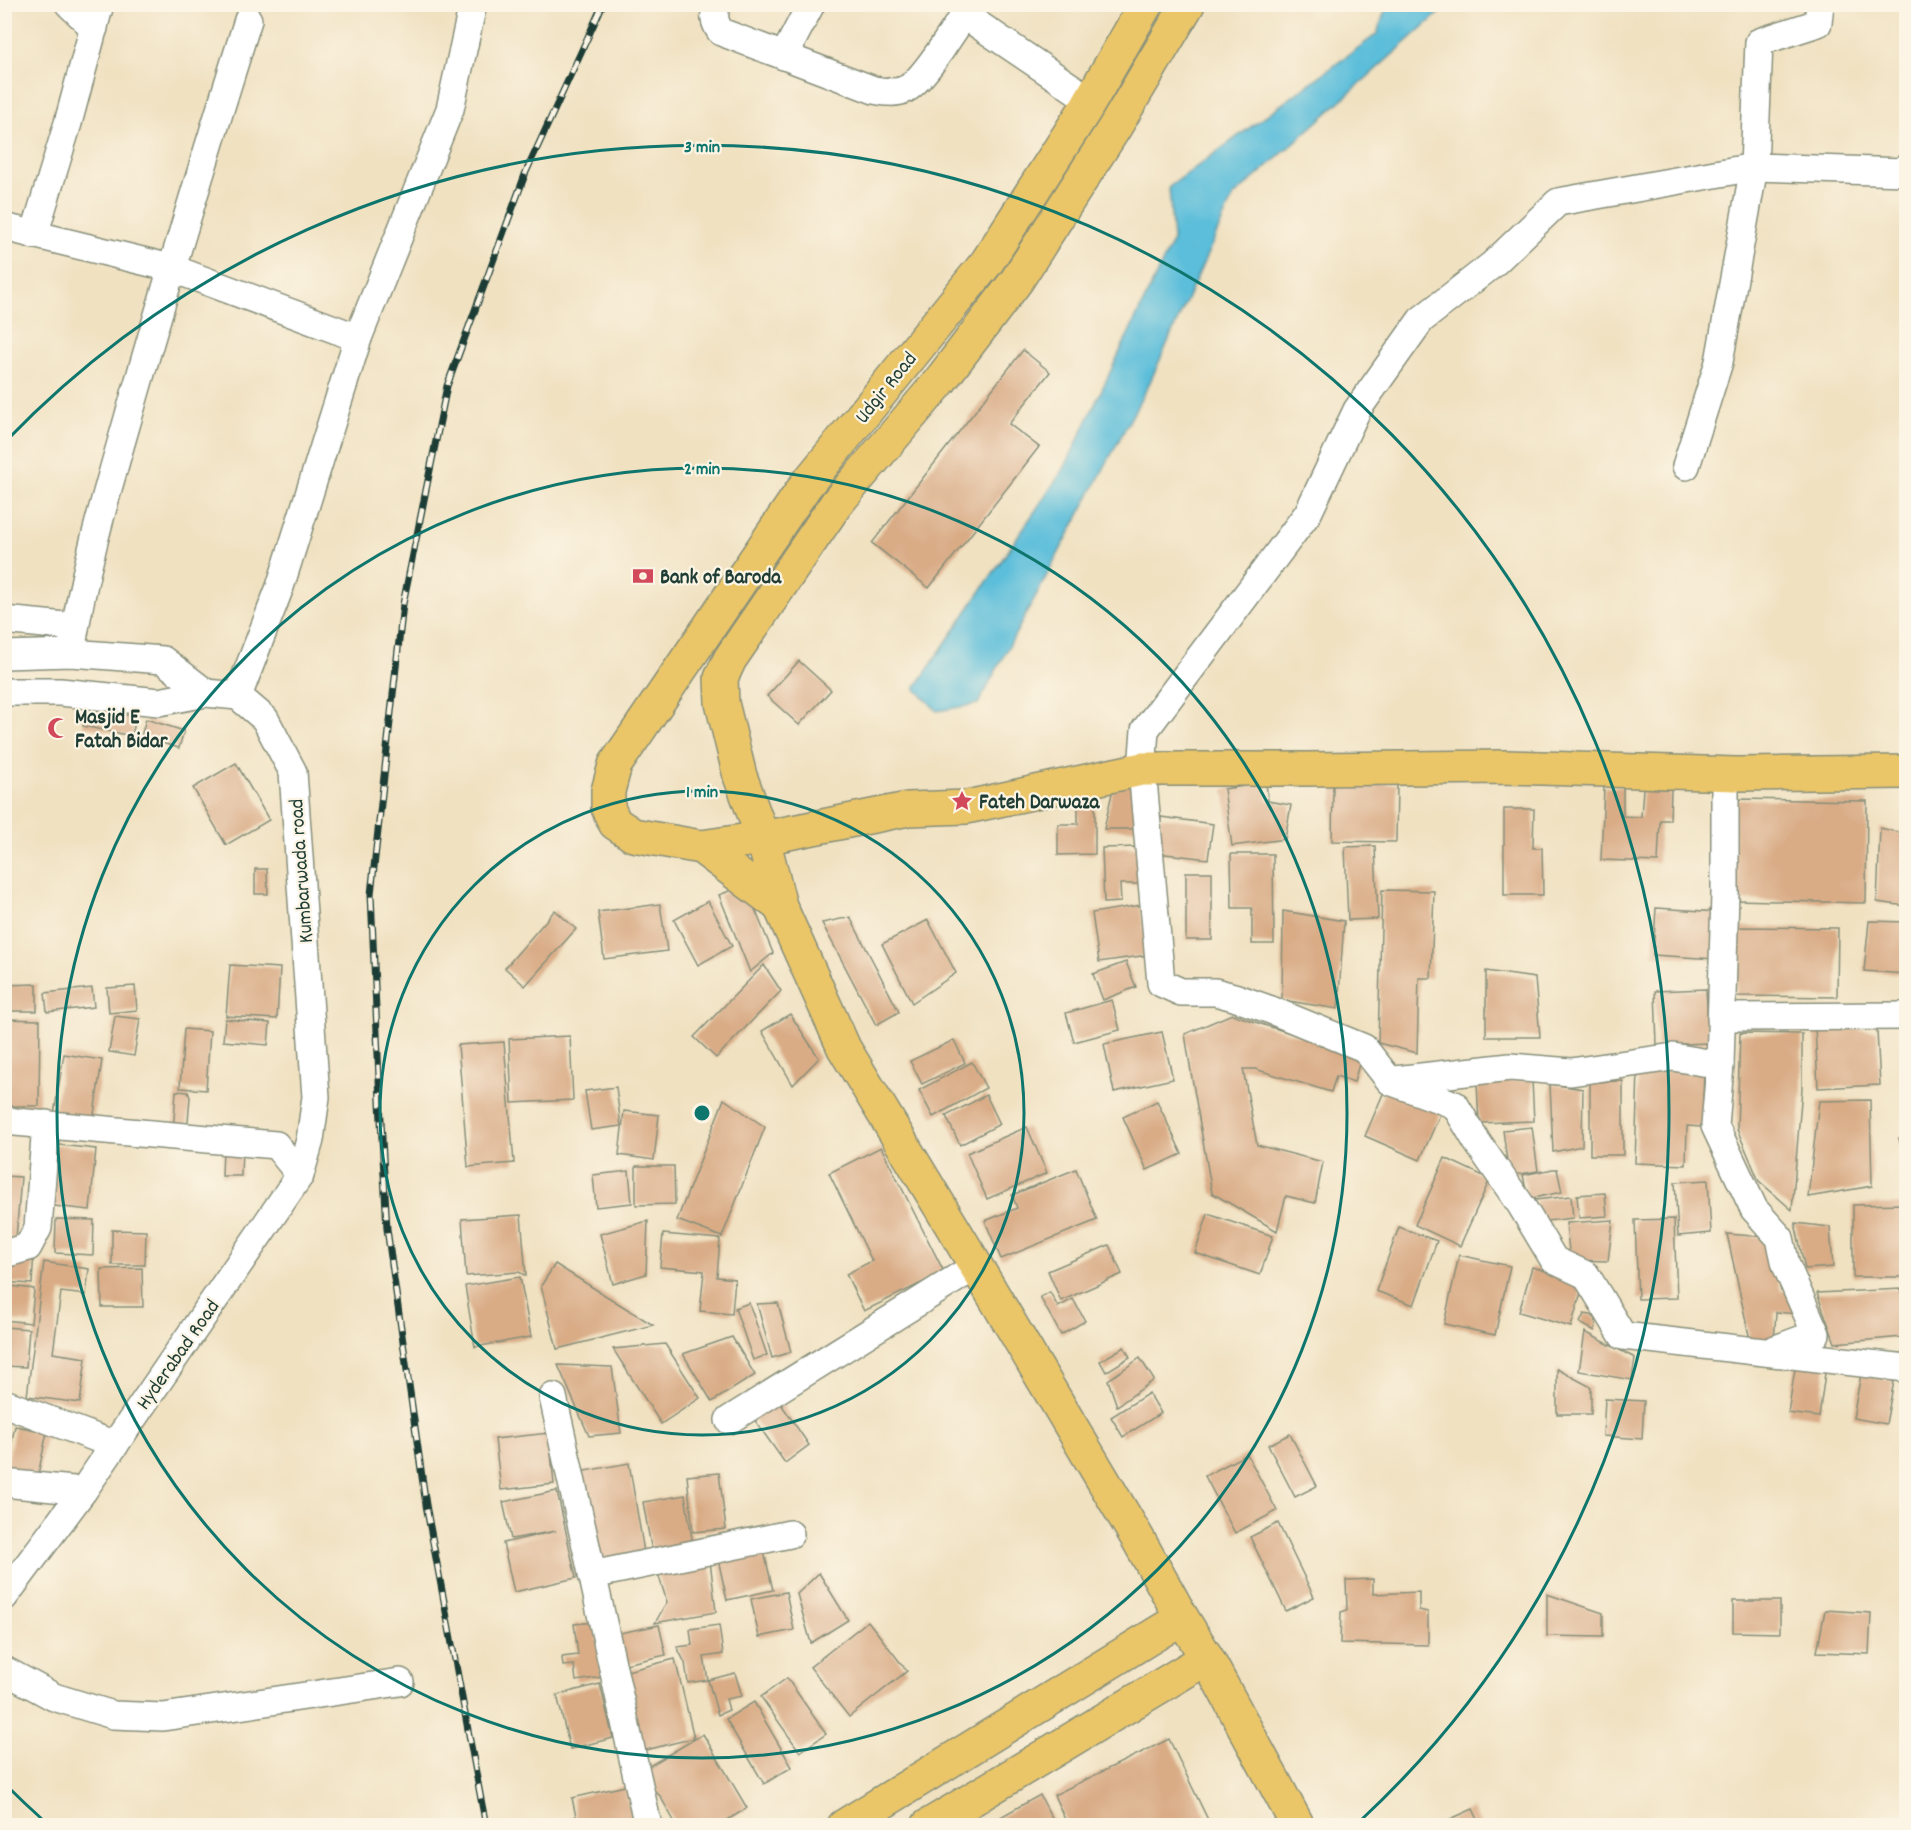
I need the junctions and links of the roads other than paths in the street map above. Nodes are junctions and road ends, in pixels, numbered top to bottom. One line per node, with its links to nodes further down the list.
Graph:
1 (69, 4): 9 (street)
2 (473, 4): 18 (street)
3 (717, 4): 11 (street)
4 (811, 4): 11 (street)
5 (1146, 4): 12 (main road, Udgir Road)
6 (1188, 4): 29 (main road, Udgir Road)
7 (1820, 4): 13 (street)
8 (967, 10): 11 (street); 12 (street)
9 (97, 16): 16 (street)
10 (248, 20): 17 (street)
11 (784, 56)
12 (1090, 100): 30 (main road, Udgir Road)
13 (1754, 167): 14 (street); 19 (street); 26 (street)
14 (1906, 168)
15 (4, 227): 16 (street)
16 (34, 235): 17 (street)
17 (171, 268): 18 (street); 21 (street)
18 (358, 338): 25 (street)
19 (1686, 466)
20 (4, 620): 21 (street)
21 (73, 640): 22 (street); 24 (street)
22 (4, 655)
23 (4, 692): 24 (street)
24 (206, 693): 25 (street)
25 (237, 696): 36 (street, Kumbarwada road)
26 (1142, 769): 28 (main road); 29 (main road); 35 (street)
27 (1906, 772): 28 (main road)
28 (1725, 774): 33 (street)
29 (763, 838): 30 (main road); 31 (main road, Udgir Road)
30 (701, 847): 31 (main road)
31 (780, 906): 41 (main road, Udgir Road)
32 (1906, 1016): 33 (street)
33 (1721, 1017): 34 (street)
34 (1720, 1065): 35 (street); 42 (street)
35 (1390, 1081): 42 (street)
36 (316, 1096): 39 (street, Hyderabad Road)
37 (4, 1121): 38 (street)
38 (46, 1124): 39 (street); 40 (street)
39 (300, 1175): 47 (street, Hyderabad Road)
40 (4, 1251)
41 (976, 1266): 46 (street); 53 (main road, Udgir Road)
42 (1769, 1352): 43 (street)
43 (1906, 1368)
44 (553, 1397): 51 (street)
45 (4, 1403): 47 (street)
46 (729, 1420)
47 (115, 1445): 49 (street, Hyderabad Road)
48 (4, 1483): 49 (street)
49 (83, 1491): 52 (street, Hyderabad Road)
50 (790, 1534): 51 (street)
51 (592, 1575): 57 (street)
52 (4, 1597)
53 (1182, 1618): 54 (main road, Udgir Road); 58 (main road)
54 (1207, 1658): 59 (main road); 60 (main road, Udgir Road)
55 (4, 1670): 56 (street)
56 (400, 1682)
57 (648, 1826)
58 (844, 1826)
59 (928, 1826)
60 (1298, 1826)

